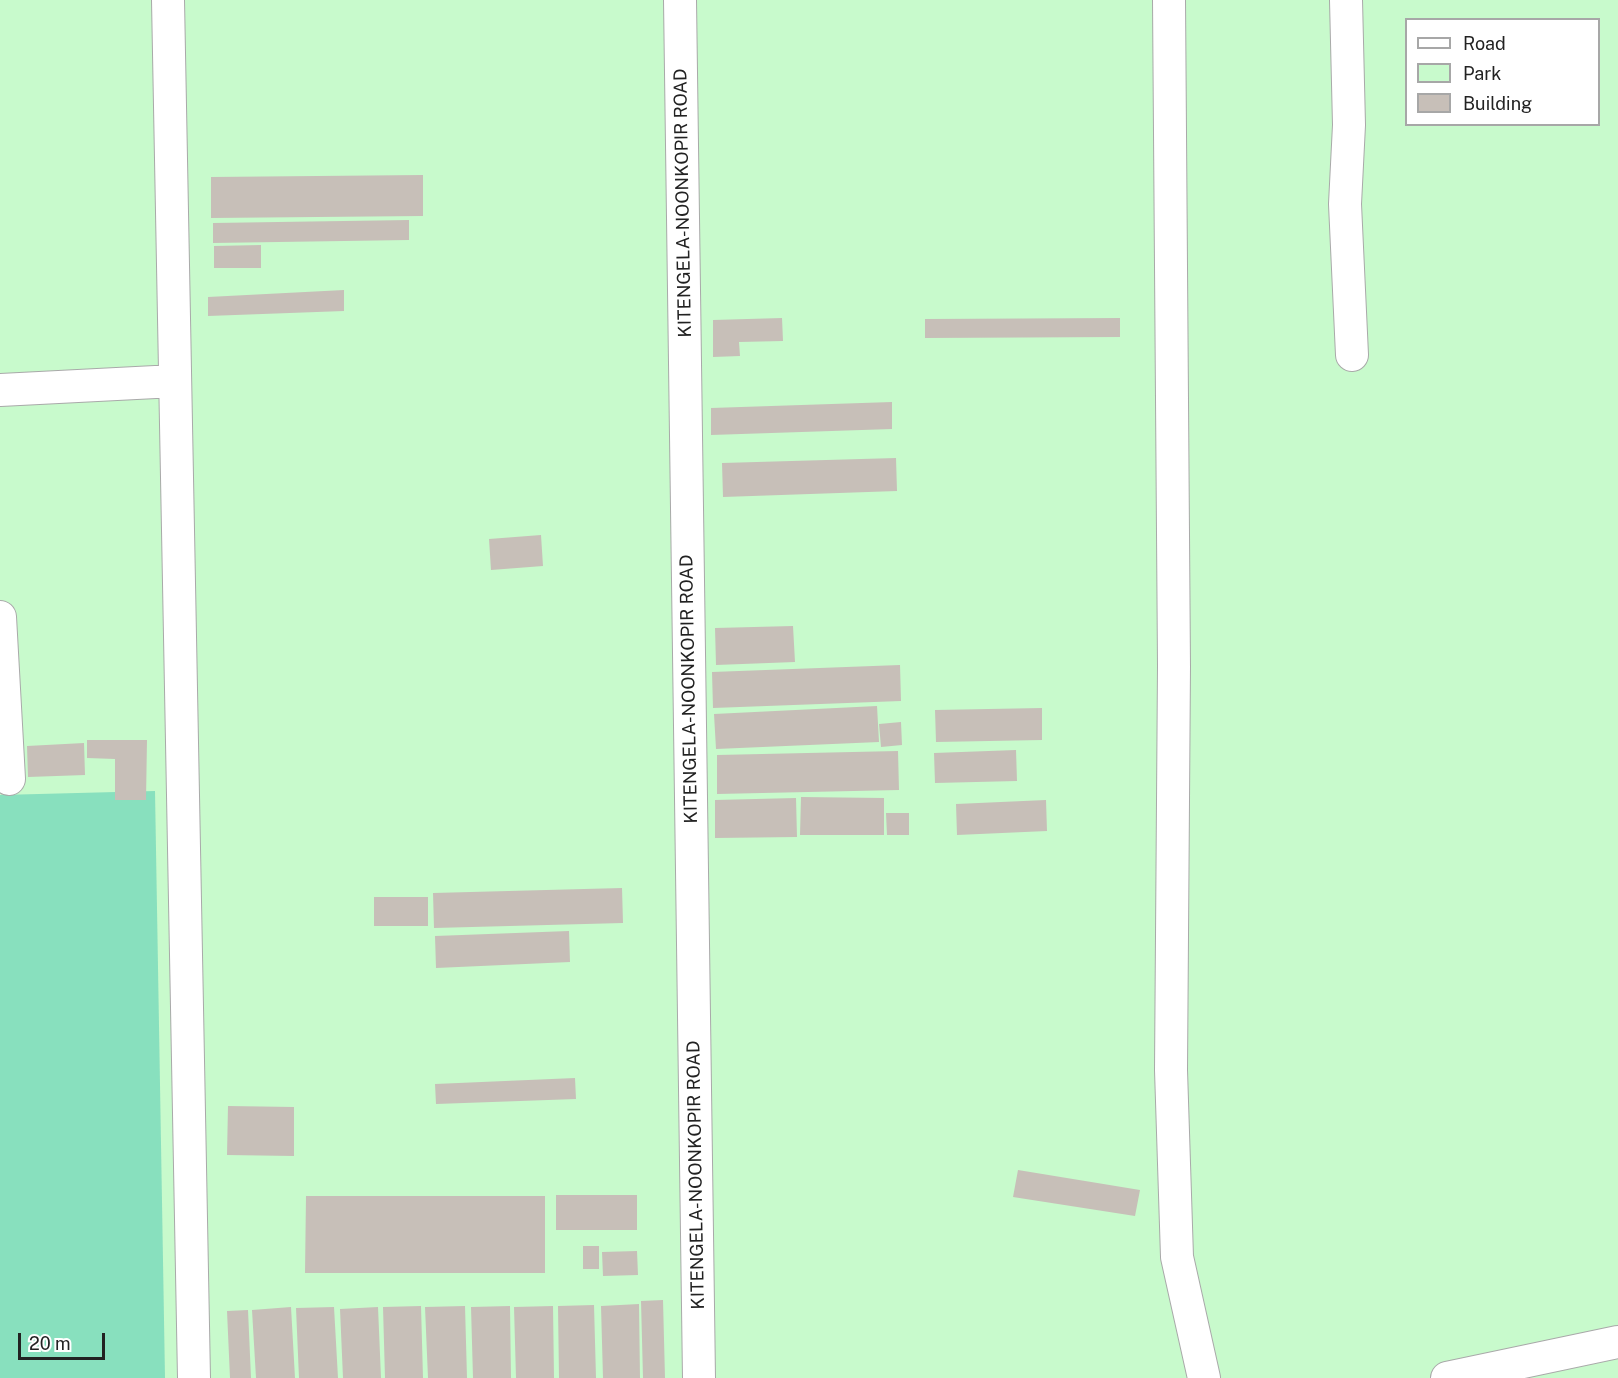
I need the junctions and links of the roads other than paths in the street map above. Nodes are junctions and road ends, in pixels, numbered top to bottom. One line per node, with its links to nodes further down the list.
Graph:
1 (168, 0): 6 (street)
2 (680, 0): 12 (street, KITENGELA-NOONKOPIR ROAD)
3 (1169, 0): 13 (street)
4 (1346, 0): 5 (street)
5 (1352, 355)
6 (175, 381): 7 (street); 11 (street)
7 (0, 390)
8 (0, 616): 9 (street)
9 (9, 779)
10 (1618, 1342): 14 (street)
11 (194, 1378)
12 (699, 1378)
13 (1204, 1378)
14 (1447, 1378)

